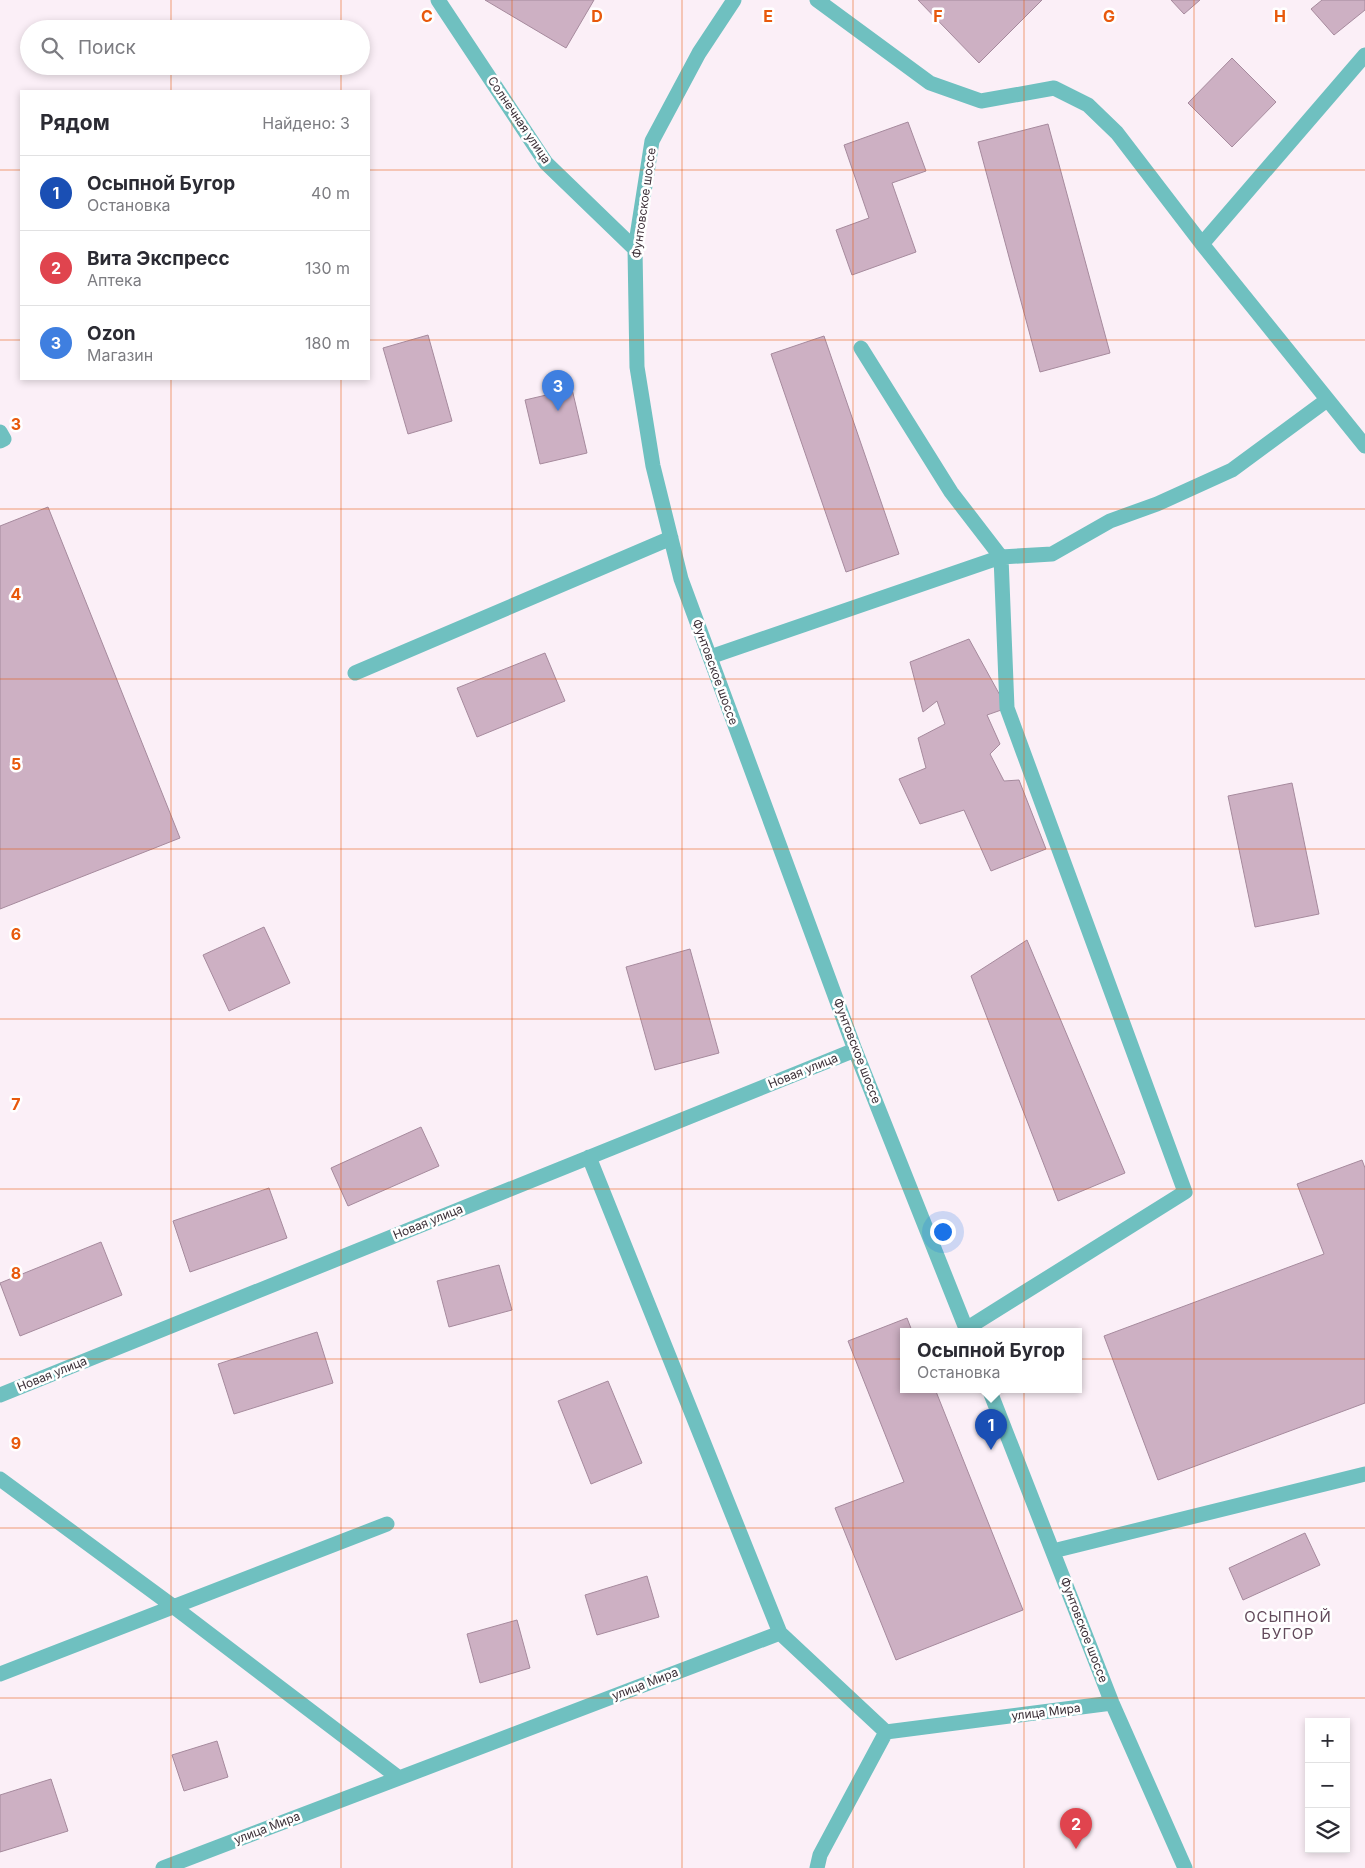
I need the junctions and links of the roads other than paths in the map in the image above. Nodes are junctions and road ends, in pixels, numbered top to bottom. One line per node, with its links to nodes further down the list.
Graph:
1 (438, 0): 6 (street, Солнечная улица)
2 (734, 0): 6 (street, Фунтовское шоссе)
3 (817, 0): 5 (street)
4 (1365, 55): 5 (street)
5 (1202, 244): 8 (street)
6 (635, 250): 12 (street, Фунтовское шоссе)
7 (861, 348): 13 (street)
8 (1327, 400): 11 (street); 13 (street)
9 (0, 432): 10 (street)
10 (0, 441)
11 (1365, 446)
12 (671, 538): 14 (street, Фунтовское шоссе); 15 (street)
13 (1001, 557): 14 (street); 19 (street)
14 (710, 657): 16 (street, Фунтовское шоссе)
15 (355, 673)
16 (855, 1050): 17 (street, Новая улица); 18 (street, Фунтовское шоссе)
17 (589, 1157): 21 (street, Новая улица); 27 (street)
18 (965, 1328)
19 (969, 1328)
20 (991, 1393): 25 (street, Фунтовское шоссе)
21 (0, 1395)
22 (1365, 1474): 25 (street)
23 (0, 1478): 26 (street)
24 (387, 1524): 26 (street)
25 (1053, 1551): 29 (street, Фунтовское шоссе)
26 (174, 1607): 28 (street); 31 (street)
27 (780, 1633): 30 (street); 31 (street, улица Мира)
28 (0, 1674)
29 (1112, 1703): 30 (street, улица Мира); 34 (street, Фунтовское шоссе)
30 (886, 1732): 33 (street)
31 (399, 1778): 32 (street, улица Мира)
32 (163, 1868)
33 (817, 1868)
34 (1185, 1868)

